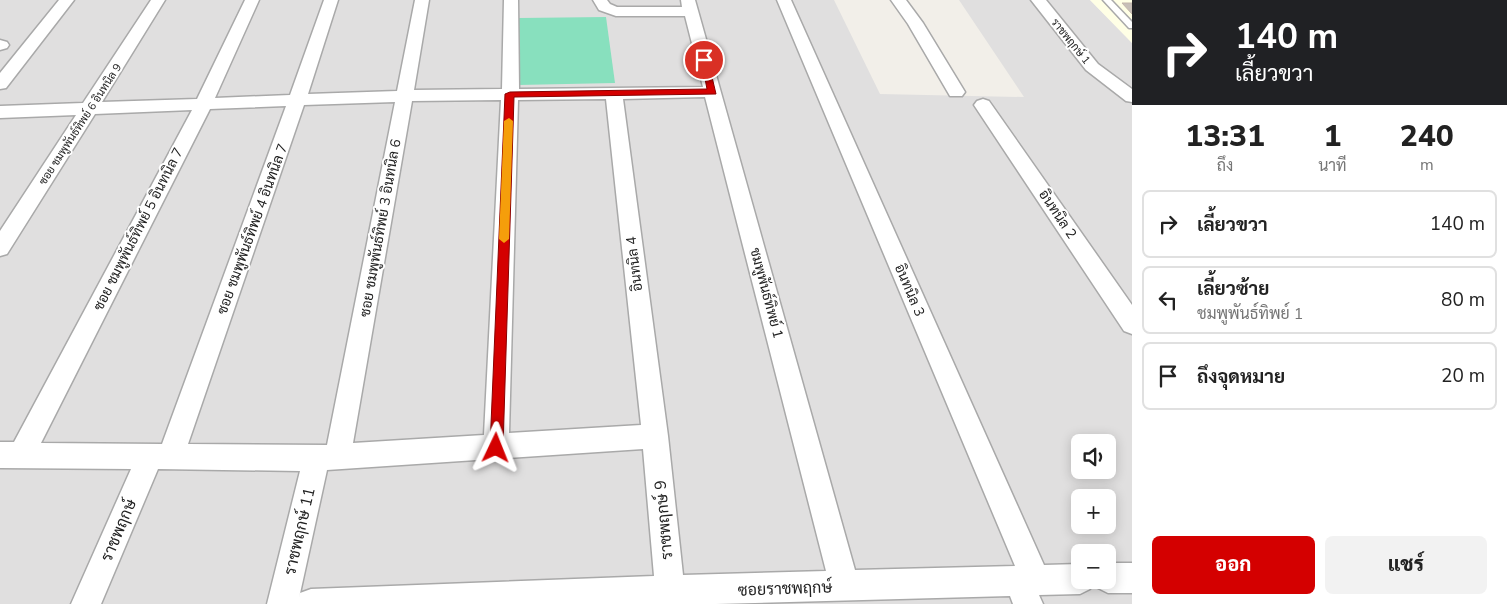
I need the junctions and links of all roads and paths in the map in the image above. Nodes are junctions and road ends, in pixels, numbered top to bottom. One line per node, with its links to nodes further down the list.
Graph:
1 (67, 0): 14 (street)
2 (158, 0): 24 (street, ซอย ชมพูพันธ์ทิพย์ 6 อินทนิล 9)
3 (252, 0): 22 (street, ซอย ชมพูพันธ์ทิพย์ 5 อินทนิล 7)
4 (331, 0): 21 (street, ซอย ชมพูพันธ์ทิพย์ 4 อินทนิล 7)
5 (422, 0): 19 (street, ซอย ชมพูพันธ์ทิพย์ 3 อินทนิล 6)
6 (511, 0): 18 (street)
7 (600, 0): 12 (street)
8 (784, 0): 36 (street, อินทนิล 3)
9 (898, 0): 17 (street)
10 (1038, 0): 20 (street, ราชพฤกษ์ 1)
11 (1107, 0): 13 (lane)
12 (690, 6): 16 (street, ชมพูพันธ์ทิพย์ 1)
13 (1132, 26)
14 (0, 84)
15 (614, 92): 16 (street); 18 (street); 28 (street, อินทนิล 4)
16 (712, 92): 37 (street, ชมพูพันธ์ทิพย์ 1)
17 (956, 92)
18 (510, 94): 19 (street); 29 (street)
19 (404, 96): 21 (street); 32 (street, ซอย ชมพูพันธ์ทิพย์ 3 อินทนิล 6)
20 (1132, 97)
21 (298, 100): 22 (street); 31 (street, ซอย ชมพูพันธ์ทิพย์ 4 อินทนิล 7)
22 (204, 103): 24 (street); 30 (street, ซอย ชมพูพันธ์ทิพย์ 5 อินทนิล 7)
23 (983, 105): 27 (street, อินทนิล 2)
24 (91, 108): 25 (street); 26 (street, ซอย ชมพูพันธ์ทิพย์ 6 อินทนิล 9)
25 (0, 112)
26 (0, 248)
27 (1132, 324)
28 (655, 436): 29 (street); 38 (street, ราชพฤกษ์ 9)
29 (496, 448): 32 (street)
30 (10, 455): 31 (street)
31 (160, 457): 32 (street); 41 (street, ราชพฤกษ์)
32 (327, 457): 42 (street, ราชพฤกษ์ 11)
33 (1116, 578): 34 (street)
34 (1132, 578)
35 (1071, 581): 36 (street, ซอยราชพฤกษ์)
36 (1028, 589): 37 (street, ซอยราชพฤกษ์)
37 (836, 593): 38 (street, ซอยราชพฤกษ์)
38 (670, 598): 39 (street, ซอยราชพฤกษ์)
39 (504, 599): 40 (street, ซอยราชพฤกษ์)
40 (408, 601): 43 (street, ซอยราชพฤกษ์)
41 (86, 604)
42 (282, 604)
43 (311, 604)

